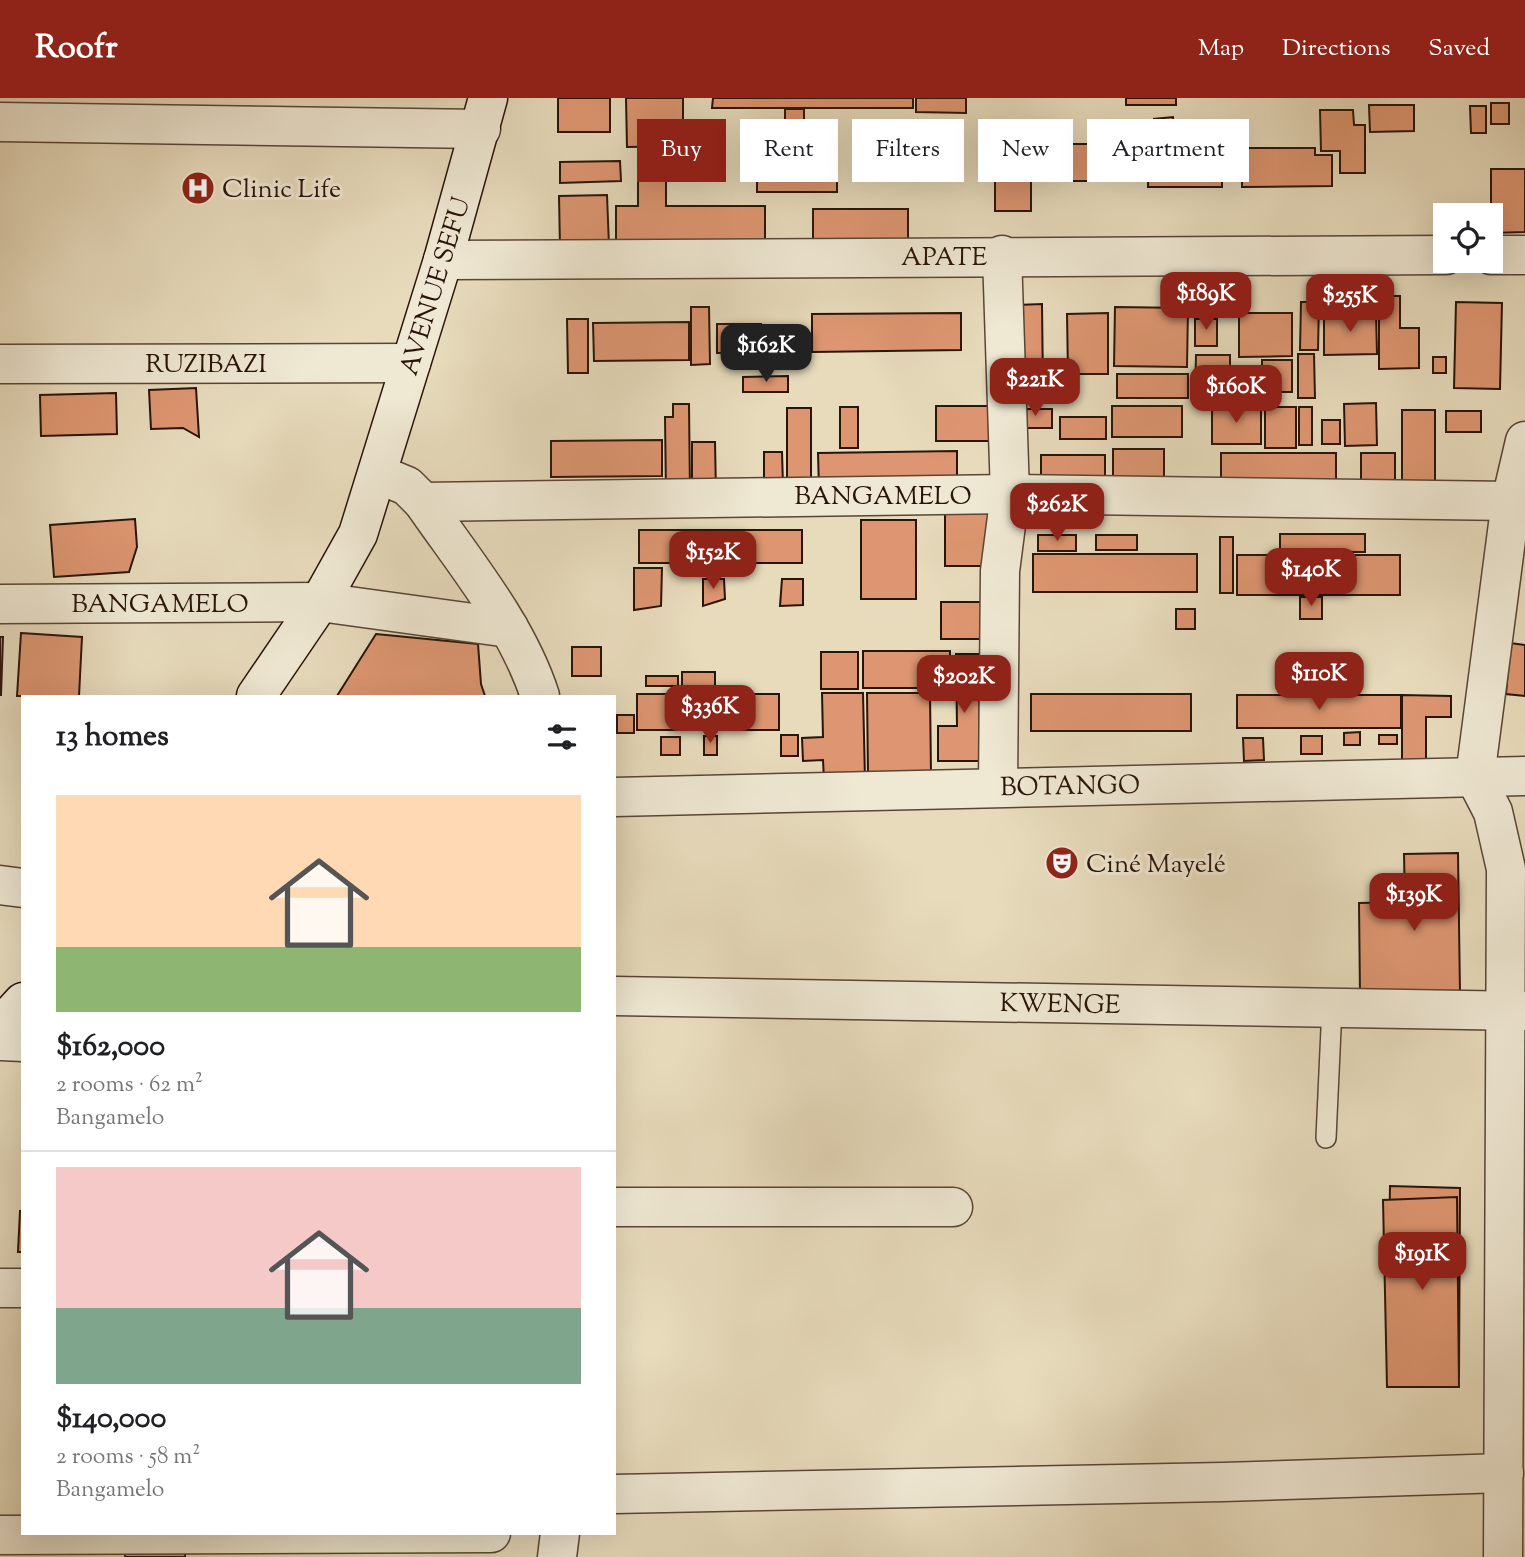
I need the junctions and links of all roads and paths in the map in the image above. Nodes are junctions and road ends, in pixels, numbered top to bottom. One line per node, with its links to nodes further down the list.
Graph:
1 (484, 113): 2 (street); 7 (street, AVENUE SEFU)
2 (0, 122)
3 (1002, 255): 4 (street, APATE); 7 (street, APATE); 12 (street)
4 (1433, 255)
5 (1503, 255): 6 (street)
6 (1525, 255)
7 (443, 260): 8 (street, AVENUE SEFU)
8 (411, 362): 9 (street, RUZIBAZI); 11 (street, AVENUE SEFU)
9 (0, 364)
10 (1525, 441): 13 (street)
11 (378, 474): 14 (street); 15 (street, AVENUE SEFU)
12 (1010, 494): 13 (street, BANGAMELO); 14 (street, BANGAMELO); 22 (street)
13 (1511, 501): 21 (street)
14 (423, 502): 17 (street)
15 (320, 603): 16 (street, BANGAMELO); 17 (street, BANGAMELO); 18 (street, AVENUE SEFU)
16 (0, 604)
17 (509, 628): 19 (street)
18 (257, 695)
19 (540, 695)
20 (1525, 776): 21 (street, BOTANGO)
21 (1475, 777): 22 (street, BOTANGO); 29 (street)
22 (998, 786): 23 (street, BOTANGO)
23 (616, 797)
24 (0, 886): 25 (street)
25 (21, 888)
26 (616, 996): 28 (street, KWENGE)
27 (21, 1004): 30 (street)
28 (1332, 1007): 29 (street, KWENGE); 33 (lane)
29 (1515, 1010): 36 (street)
30 (0, 1027)
31 (0, 1041): 32 (street)
32 (21, 1042)
33 (1326, 1138)
34 (616, 1207): 35 (street)
35 (953, 1207)
36 (1516, 1261): 40 (street)
37 (0, 1288): 38 (street)
38 (21, 1288)
39 (616, 1494): 40 (street)
40 (1511, 1494): 45 (street)
41 (0, 1535): 42 (street)
42 (21, 1535)
43 (560, 1535): 44 (street)
44 (557, 1557)
45 (1503, 1557)

